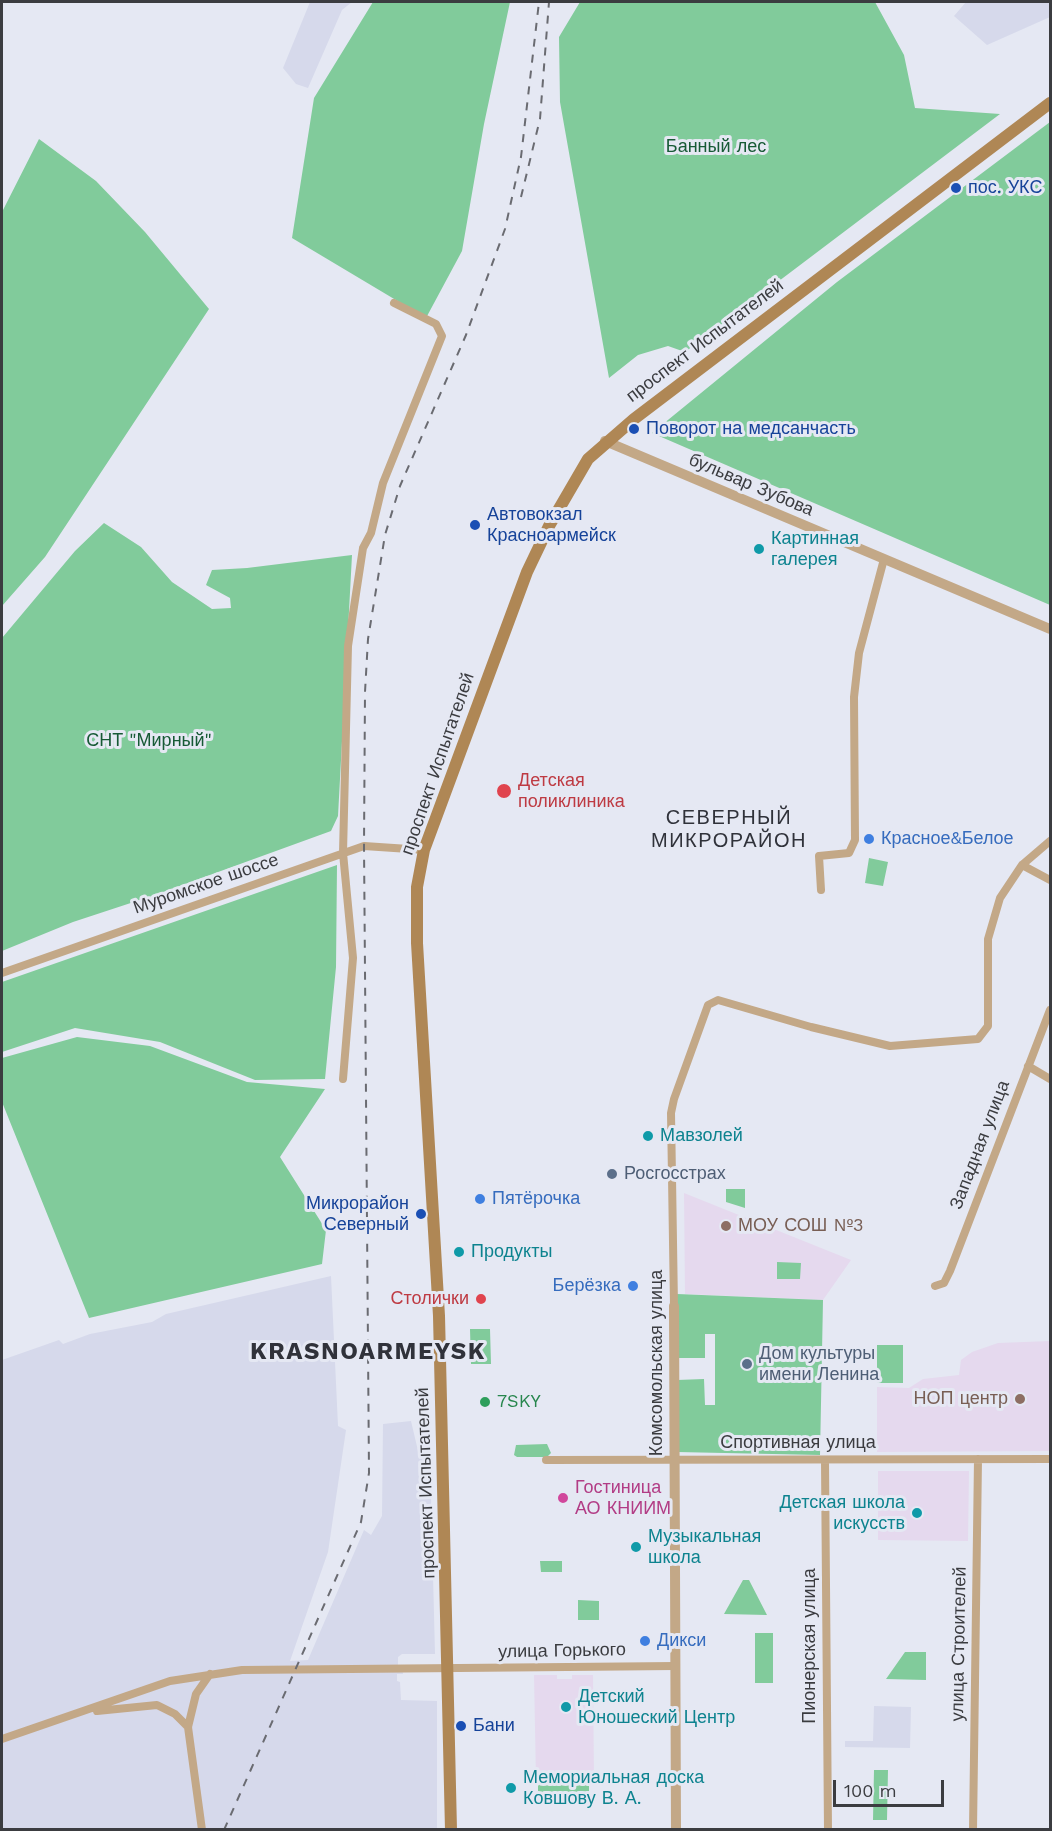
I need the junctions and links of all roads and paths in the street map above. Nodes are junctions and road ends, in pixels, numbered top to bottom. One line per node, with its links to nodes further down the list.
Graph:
1 (1050, 103): 3 (main road, проспект Испытателей)
2 (394, 303): 8 (street)
3 (605, 441): 4 (street, бульвар Зубова); 7 (main road, проспект Испытателей)
4 (884, 559): 5 (street, бульвар Зубова); 11 (street)
5 (1050, 629)
6 (1050, 841): 9 (street, Комсомольская улица)
7 (424, 850): 8 (street, Муромское шоссе); 25 (main road, проспект Испытателей)
8 (342, 853): 12 (street, Муромское шоссе); 15 (street)
9 (1022, 864): 10 (street); 18 (street, Комсомольская улица)
10 (1050, 880)
11 (821, 890)
12 (2, 973)
13 (1050, 1010): 14 (street, Западная улица)
14 (1028, 1066): 16 (street); 17 (street, Западная улица)
15 (343, 1079)
16 (1050, 1079)
17 (935, 1286)
18 (674, 1306): 22 (street, Комсомольская улица)
19 (978, 1459): 20 (street, Спортивная улица); 23 (street, Спортивная улица); 34 (street, улица Строителей)
20 (1050, 1459)
21 (546, 1460): 22 (street, Спортивная улица)
22 (674, 1460): 23 (street, Спортивная улица); 24 (street, Комсомольская улица)
23 (825, 1462): 33 (street, Пионерская улица)
24 (675, 1665): 25 (street, улица Горького); 32 (street, Комсомольская улица)
25 (449, 1669): 26 (street, улица Горького); 31 (main road, проспект Испытателей)
26 (210, 1674): 27 (street, улица Горького); 28 (street)
27 (83, 1713): 28 (street); 29 (street)
28 (188, 1727): 30 (street)
29 (2, 1739)
30 (201, 1830)
31 (452, 1830)
32 (676, 1830)
33 (828, 1830)
34 (973, 1830)

